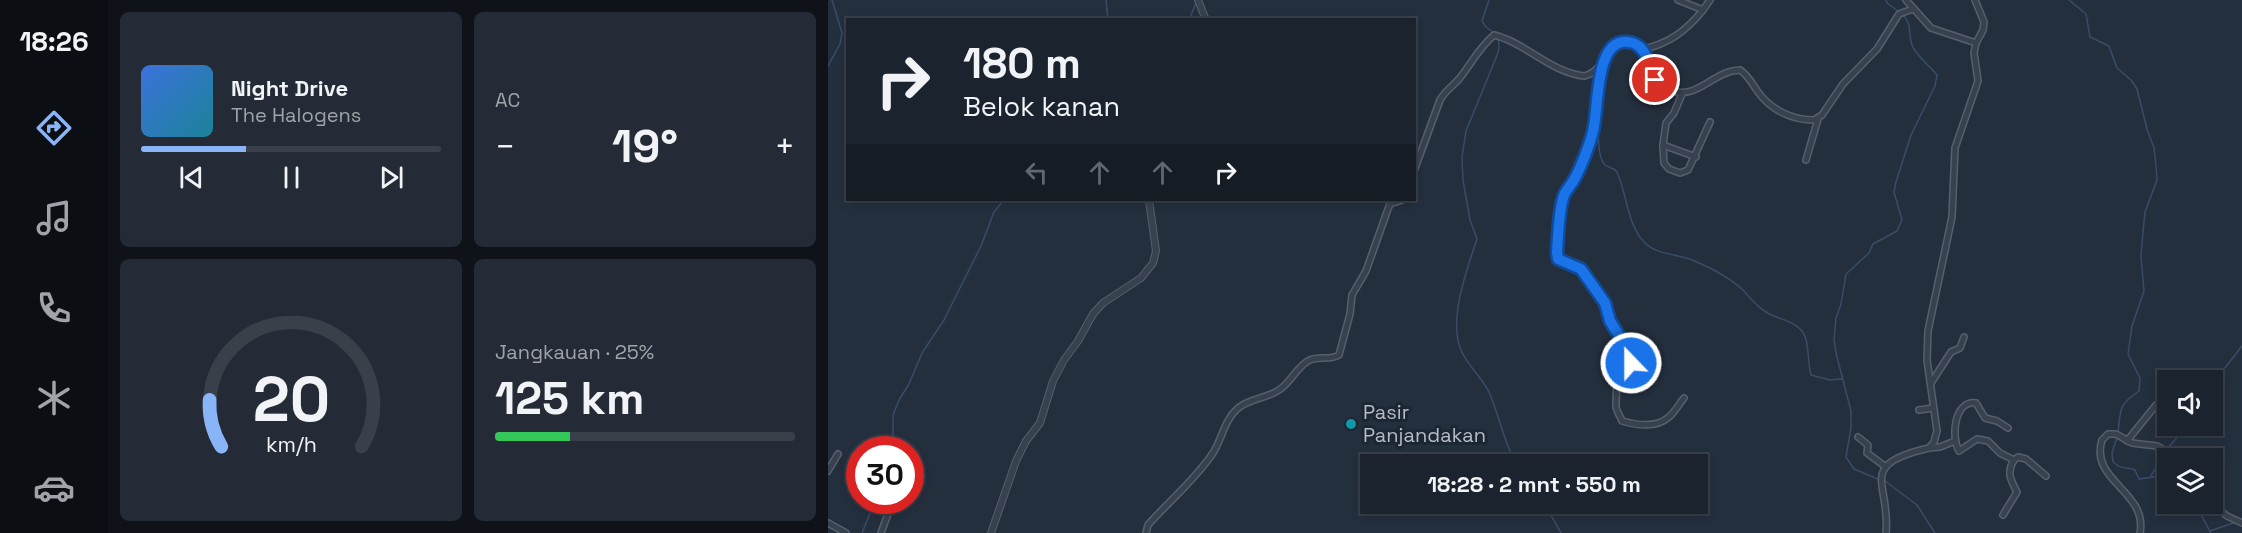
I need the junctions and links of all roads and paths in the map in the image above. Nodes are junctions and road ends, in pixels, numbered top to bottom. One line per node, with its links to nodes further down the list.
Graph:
1 (1198, 0): 8 (street)
2 (1678, 0): 7 (street)
3 (1710, 0): 7 (street)
4 (1906, 0): 6 (street)
5 (1976, 0): 9 (street)
6 (1913, 9): 9 (street); 13 (street)
7 (1703, 10): 10 (street)
8 (1205, 18)
9 (1976, 43): 22 (street)
10 (1643, 49): 11 (street); 12 (street)
11 (1604, 62): 18 (street); 23 (street)
12 (1682, 94): 13 (street); 15 (street)
13 (1818, 120): 17 (street)
14 (1710, 122): 16 (street)
15 (1663, 145): 16 (street); 16 (street)
16 (1696, 157)
17 (1806, 160)
18 (1416, 166)
19 (1149, 201): 45 (street)
20 (1399, 201): 46 (street)
21 (1964, 337): 22 (street)
22 (1931, 384): 25 (street)
23 (1684, 398)
24 (2156, 405): 30 (street)
25 (1933, 408): 26 (street); 31 (street)
26 (1918, 410)
27 (2008, 428): 29 (street)
28 (1858, 437): 35 (street)
29 (1955, 441): 31 (street); 34 (street)
30 (2127, 441): 32 (street); 48 (street)
31 (1929, 448): 35 (street)
32 (2159, 448)
33 (838, 454): 36 (street)
34 (2014, 460): 37 (street); 40 (street)
35 (1886, 467): 47 (street)
36 (828, 471)
37 (2046, 476)
38 (2223, 513): 42 (street)
39 (888, 514): 44 (street)
40 (2003, 515)
41 (828, 523): 43 (street)
42 (2242, 523)
43 (846, 533)
44 (880, 533)
45 (991, 533)
46 (1146, 533)
47 (1886, 533)
48 (2140, 533)

